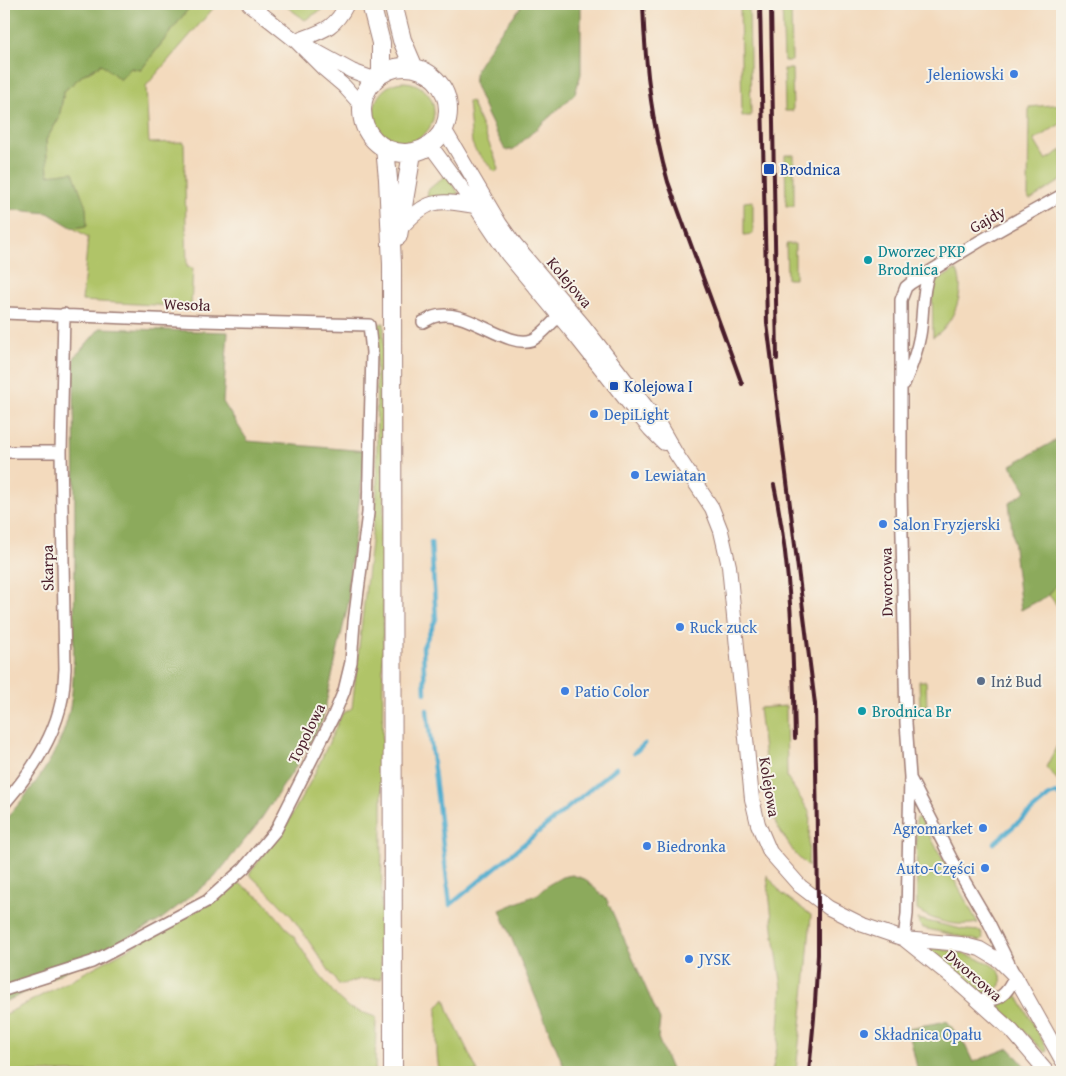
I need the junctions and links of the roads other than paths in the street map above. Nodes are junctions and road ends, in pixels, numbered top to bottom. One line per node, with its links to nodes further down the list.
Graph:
1 (249, 4): 5 (street)
2 (347, 4): 5 (street)
3 (371, 4): 7 (main road)
4 (393, 4): 6 (main road)
5 (296, 42): 7 (street); 8 (street)
6 (414, 68): 7 (main road); 9 (main road)
7 (378, 76): 8 (main road)
8 (362, 106): 11 (main road)
9 (444, 128): 10 (main road); 18 (street, Kolejowa)
10 (430, 145): 12 (main road); 14 (street, Kolejowa)
11 (384, 148): 12 (main road); 16 (main road)
12 (412, 152): 15 (main road)
13 (1062, 196): 17 (street, Gajdy)
14 (475, 206): 15 (street); 18 (street, Kolejowa)
15 (400, 229): 16 (main road)
16 (392, 264): 33 (main road)
17 (929, 272): 23 (street, Dworcowa); 23 (street, Dworcowa)
18 (564, 311): 21 (street); 28 (street, Kolejowa)
19 (4, 313): 20 (street, Wesoła)
20 (64, 314): 22 (street, Wesoła); 25 (street, Skarpa)
21 (423, 322)
22 (369, 325): 30 (street, Topolowa)
23 (902, 387): 26 (street, Dworcowa)
24 (4, 452): 25 (street)
25 (61, 452): 27 (street, Skarpa)
26 (910, 777): 28 (street, Dworcowa); 29 (street, Dworcowa)
27 (4, 804)
28 (904, 939): 29 (street, Kolejowa); 31 (street, Dworcowa)
29 (1016, 976): 31 (street); 32 (street, Dworcowa)
30 (4, 990)
31 (976, 998): 34 (street, Dworcowa)
32 (1062, 1060)
33 (393, 1072)
34 (1047, 1072)

